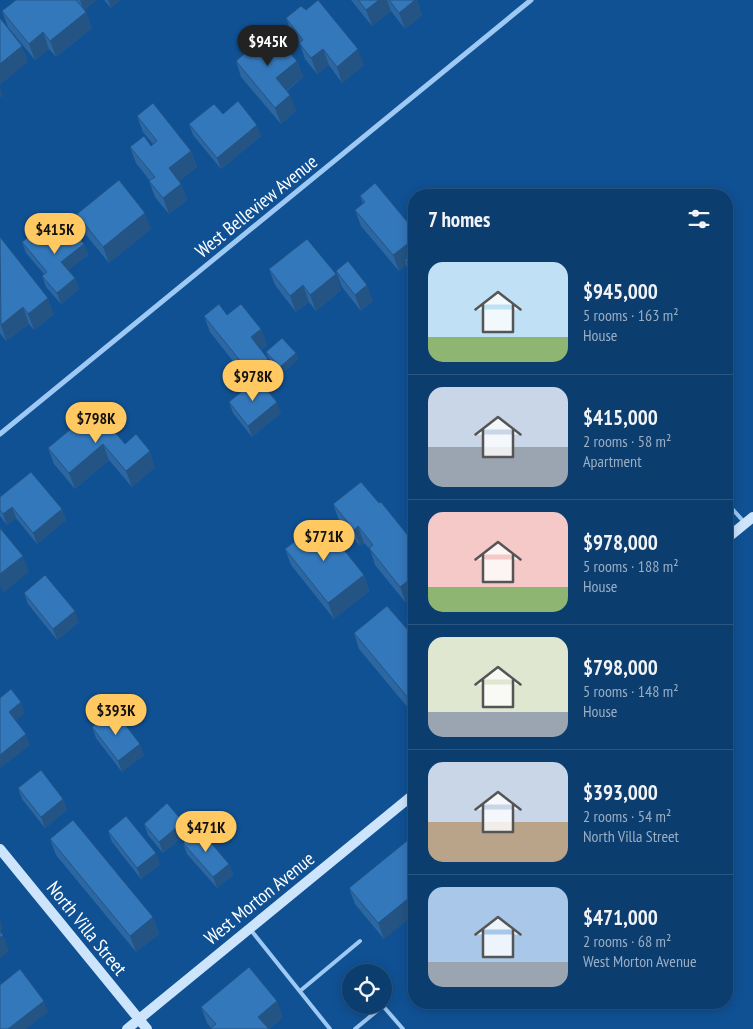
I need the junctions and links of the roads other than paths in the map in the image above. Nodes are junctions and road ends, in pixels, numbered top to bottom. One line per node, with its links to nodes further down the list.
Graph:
1 (531, 0): 2 (street, West Belleview Avenue)
2 (0, 434)
3 (733, 507): 4 (lane)
4 (749, 520): 5 (main road)
5 (733, 533)
6 (408, 799): 8 (main road, West Morton Avenue)
7 (0, 849): 11 (main road, North Villa Street)
8 (250, 929): 10 (lane); 11 (main road, West Morton Avenue)
9 (360, 941): 10 (lane)
10 (300, 991): 14 (lane)
11 (139, 1019): 12 (main road, West Morton Avenue); 13 (main road, North Villa Street)
12 (127, 1029)
13 (146, 1029)
14 (330, 1029)
15 (355, 1029): 16 (lane)
16 (402, 1029)

